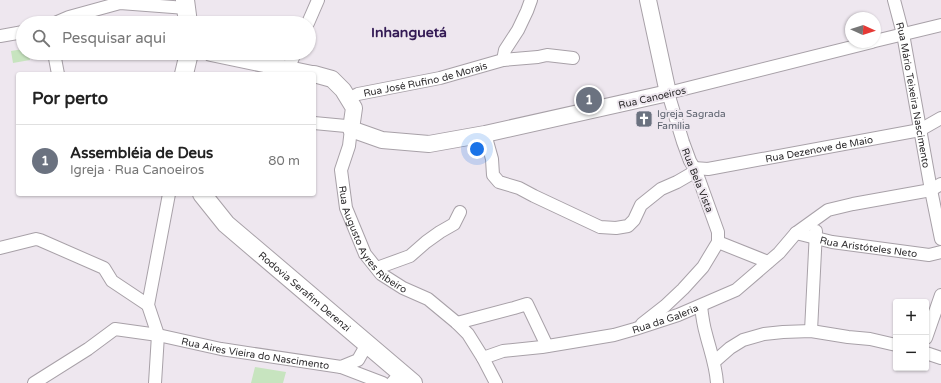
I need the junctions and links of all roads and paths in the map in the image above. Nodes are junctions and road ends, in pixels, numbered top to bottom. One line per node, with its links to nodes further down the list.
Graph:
1 (318, 0): 7 (street)
2 (531, 0): 19 (street)
3 (648, 0): 25 (street, Rua Bela Vista)
4 (894, 0): 10 (street, Rua Mário Teixeira Nascimento)
5 (186, 10): 6 (street)
6 (73, 16)
7 (311, 16)
8 (941, 25): 10 (street, Rua Canoeiros)
9 (16, 33): 11 (street)
10 (903, 34): 12 (street, Rua Canoeiros); 30 (street, Rua Mário Teixeira Nascimento)
11 (0, 36)
12 (881, 40)
13 (850, 48): 25 (street, Rua Canoeiros)
14 (573, 58): 19 (street, Rua José Rufino de Morais)
15 (55, 60): 21 (street)
16 (187, 60): 22 (main road)
17 (245, 60): 20 (street, Rua Augusto Ayres Ribeiro)
18 (292, 60): 20 (street)
19 (504, 60): 26 (street, Rua José Rufino de Morais)
20 (288, 69): 23 (street, Rua Augusto Ayres Ribeiro)
21 (58, 72)
22 (184, 72)
23 (303, 72)
24 (316, 75): 26 (street, Rua Augusto Ayres Ribeiro)
25 (668, 93): 31 (street, Rua Canoeiros); 32 (street, Rua Bela Vista)
26 (348, 98): 29 (street, Rua Augusto Ayres Ribeiro)
27 (941, 118): 30 (street, Rua Dezenove de Maio)
28 (316, 122): 29 (street, Rua Canoeiros)
29 (351, 129): 31 (street, Rua Canoeiros); 45 (street, Rua Augusto Ayres Ribeiro)
30 (920, 130): 32 (street, Rua Dezenove de Maio); 33 (street, Rua Mário Teixeira Nascimento)
31 (485, 134): 32 (street)
32 (695, 169): 41 (street, Rua Bela Vista)
33 (936, 187): 37 (street, Rua da Galeria); 40 (street, Rua Mário Teixeira Nascimento)
34 (169, 196): 48 (street)
35 (204, 196): 57 (main road, Rodovia Serafim Derenzi)
36 (460, 212): 45 (street)
37 (818, 217): 38 (street, Rua da Galeria); 39 (street)
38 (796, 233): 39 (street, Rua Aristóteles Neto); 44 (street, Rua da Galeria)
39 (815, 237): 43 (street, Rua Aristóteles Neto); 52 (street)
40 (941, 239)
41 (718, 242): 44 (street); 46 (street)
42 (0, 248): 48 (street)
43 (941, 252)
44 (768, 262): 49 (street, Rua da Galeria)
45 (376, 268): 50 (street, Rua Augusto Ayres Ribeiro)
46 (677, 295): 49 (street); 51 (street)
47 (941, 295): 54 (street)
48 (148, 305): 53 (street)
49 (696, 307): 51 (street, Rua da Galeria); 61 (street)
50 (457, 323): 56 (street); 59 (street, Rua Augusto Ayres Ribeiro)
51 (635, 329): 56 (street, Rua da Galeria)
52 (811, 331): 55 (street); 61 (street)
53 (158, 335): 62 (street, Rua Aires Vieira do Nascimento); 65 (street, Rua Aires Vieira do Nascimento); 66 (street)
54 (927, 335)
55 (893, 344)
56 (547, 346): 59 (street, Rua da Galeria)
57 (363, 350): 62 (street, Rua Aires Vieira do Nascimento); 63 (main road, Rodovia Serafim Derenzi); 64 (street)
58 (929, 354): 60 (street)
59 (483, 358): 67 (street, Rua Augusto Ayres Ribeiro)
60 (941, 358)
61 (714, 362): 68 (street)
62 (341, 367): 64 (street)
63 (402, 380)
64 (380, 382)
65 (34, 383)
66 (156, 383)
67 (496, 383)
68 (717, 383)

